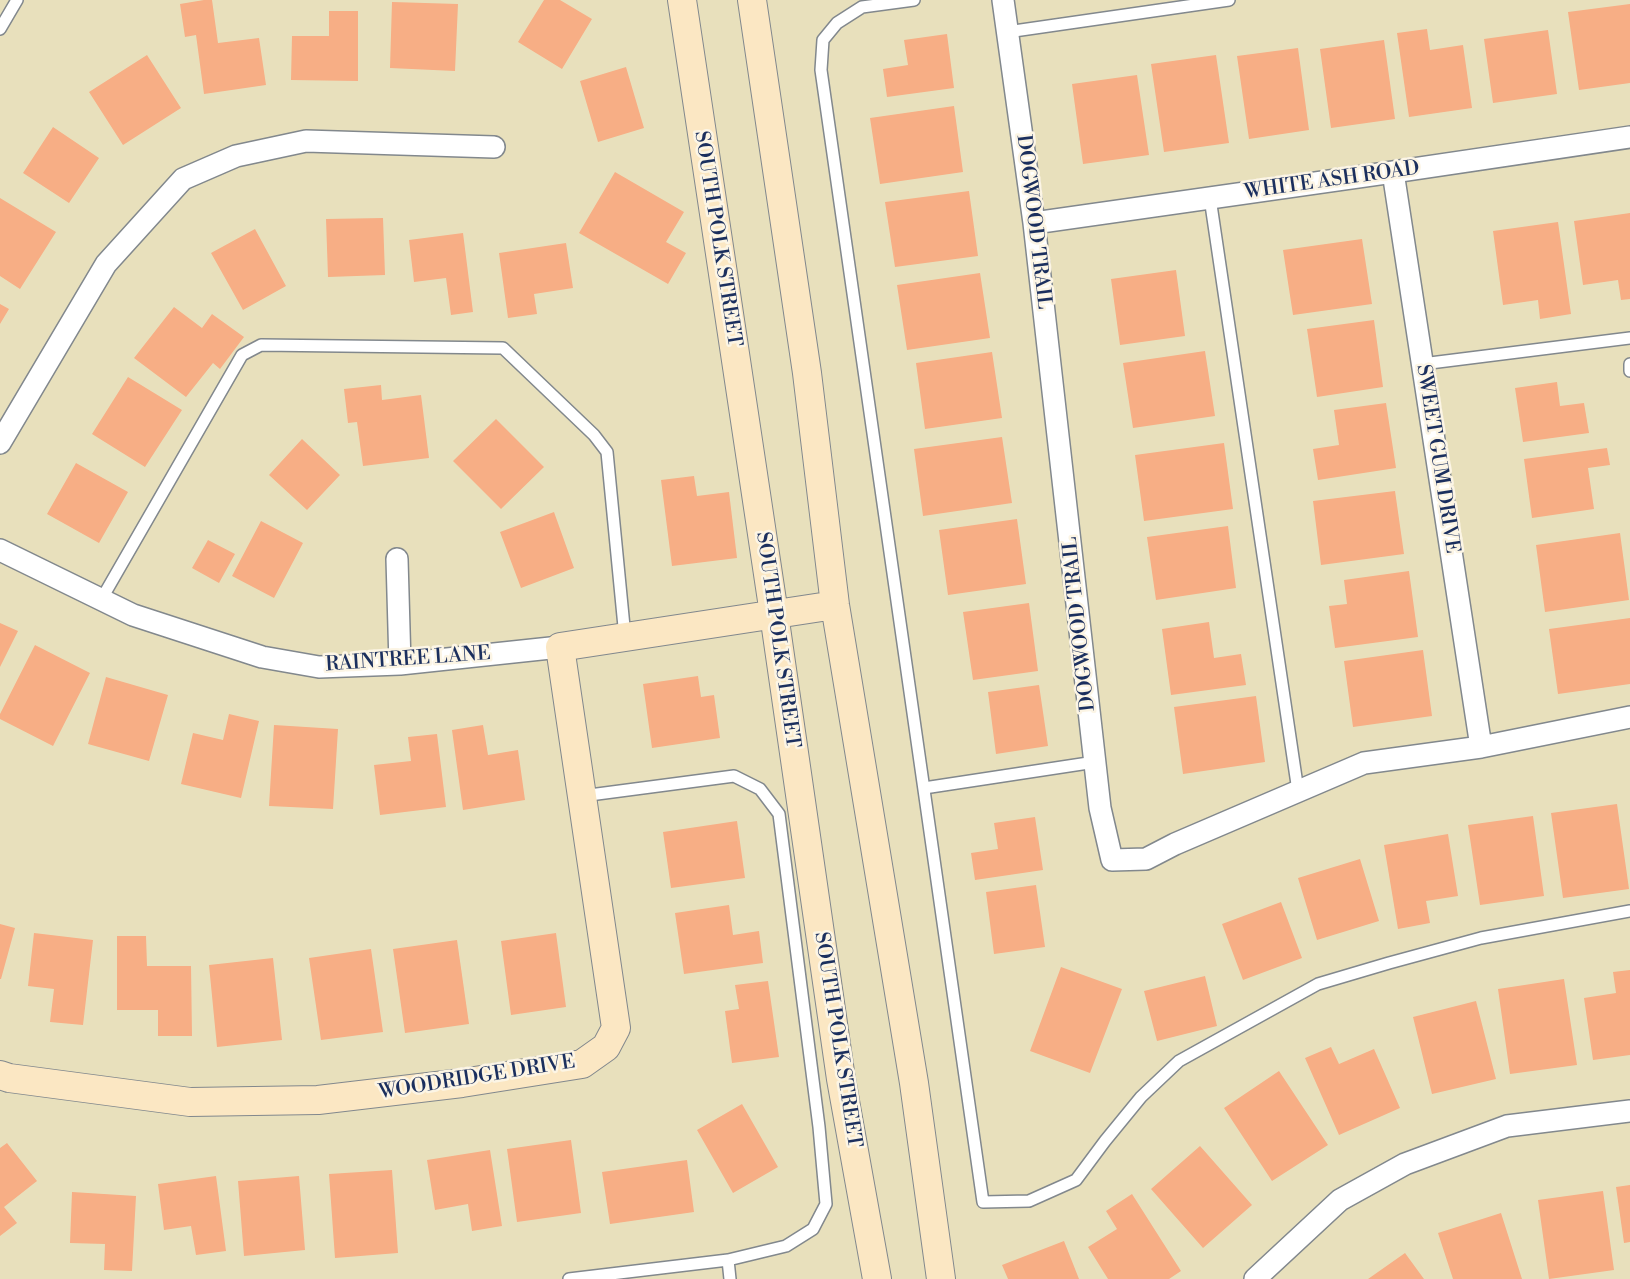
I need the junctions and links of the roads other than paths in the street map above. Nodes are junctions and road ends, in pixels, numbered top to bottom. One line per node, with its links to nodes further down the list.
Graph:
1 (17, 0): 7 (lane)
2 (682, 0): 23 (main road, SOUTH POLK STREET)
3 (752, 0): 22 (main road)
4 (914, 0): 30 (lane)
5 (1003, 0): 8 (street, DOGWOOD TRAIL)
6 (1230, 0): 8 (lane)
7 (0, 29)
8 (1007, 32): 13 (street, DOGWOOD TRAIL)
9 (1630, 136): 11 (street, WHITE ASH ROAD)
10 (494, 147): 18 (street)
11 (1393, 172): 12 (street, WHITE ASH ROAD); 15 (street, SWEET GUM DRIVE)
12 (1210, 198): 13 (street, WHITE ASH ROAD); 31 (lane)
13 (1034, 223): 29 (street, DOGWOOD TRAIL)
14 (1630, 338): 15 (lane)
15 (1422, 364): 28 (street, SWEET GUM DRIVE)
16 (1630, 364): 17 (lane)
17 (1630, 371)
18 (0, 443)
19 (0, 550): 21 (street, RAINTREE LANE)
20 (397, 559): 26 (street)
21 (101, 600): 24 (lane); 26 (street, RAINTREE LANE)
22 (835, 605): 23 (main road, RAINTREE LANE); 41 (main road)
23 (774, 614): 24 (main road, RAINTREE LANE); 40 (main road, SOUTH POLK STREET)
24 (625, 637): 25 (main road, RAINTREE LANE)
25 (560, 647): 26 (street, RAINTREE LANE); 32 (main road, WOODRIDGE DRIVE)
26 (400, 664)
27 (1630, 717): 28 (street, DOGWOOD TRAIL)
28 (1481, 747): 31 (street, DOGWOOD TRAIL)
29 (1095, 762): 30 (lane); 31 (street, DOGWOOD TRAIL)
30 (924, 788): 33 (lane)
31 (1298, 791)
32 (582, 796): 34 (main road, WOODRIDGE DRIVE); 36 (lane)
33 (1630, 911)
34 (0, 1075)
35 (1630, 1111): 37 (street)
36 (728, 1260): 38 (lane); 39 (lane)
37 (1263, 1277)
38 (569, 1279)
39 (730, 1279)
40 (877, 1279)
41 (941, 1279)

